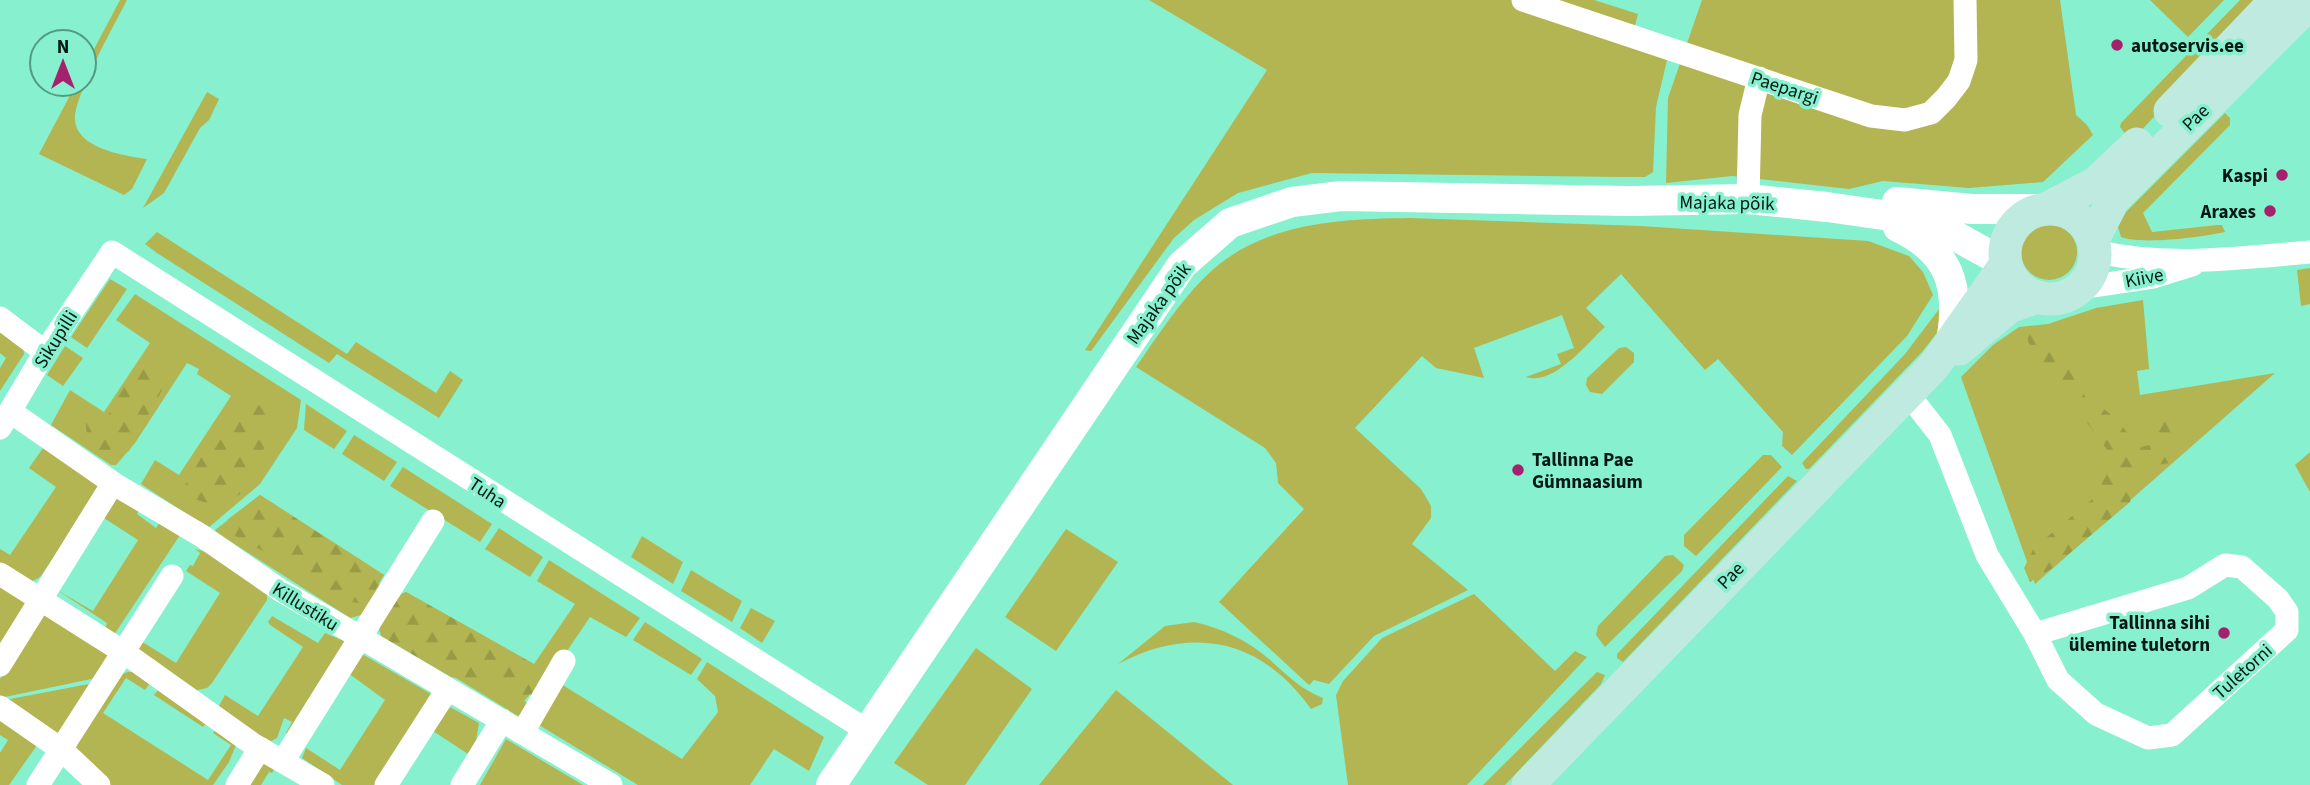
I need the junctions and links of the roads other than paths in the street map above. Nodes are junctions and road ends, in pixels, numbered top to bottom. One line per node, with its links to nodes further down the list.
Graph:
1 (1523, 0): 5 (street, Paepargi)
2 (1965, 0): 5 (street, Paepargi)
3 (2276, 0): 8 (main road, Pae)
4 (2310, 3): 10 (main road, Pae)
5 (1759, 78): 6 (street)
6 (1748, 199): 7 (street, Majaka põik); 36 (street, Majaka põik)
7 (1826, 207): 8 (street, Majaka põik); 9 (street, Majaka põik)
8 (2046, 209): 10 (main road); 14 (main road)
9 (1875, 216): 14 (street, Majaka põik); 18 (street)
10 (2094, 245): 13 (street, Kiive); 15 (main road)
11 (112, 252): 19 (street, Sikupilli); 36 (street, Tuha)
12 (2310, 252): 13 (street, Kiive)
13 (2209, 260): 15 (street, Kiive)
14 (2006, 264): 16 (main road); 18 (main road, Pae)
15 (2079, 288): 16 (main road)
16 (2038, 297): 20 (main road, Pae)
17 (0, 318): 19 (street)
18 (1952, 336): 20 (main road, Pae)
19 (46, 352): 22 (street, Sikupilli)
20 (1934, 366): 21 (main road, Pae)
21 (1908, 394): 28 (street, Tuletorni); 49 (main road, Pae)
22 (5, 420): 23 (street, Killustiku)
23 (113, 483): 27 (street); 29 (street, Killustiku)
24 (433, 521): 29 (street)
25 (0, 573): 27 (street)
26 (172, 576): 30 (street)
27 (41, 600): 30 (street); 32 (street)
28 (2035, 634): 28 (street, Tuletorni)
29 (361, 640): 33 (street, Killustiku); 40 (street)
30 (125, 653): 38 (street); 39 (street)
31 (564, 661): 37 (street)
32 (0, 665)
33 (447, 690): 35 (street, Killustiku); 45 (street)
34 (0, 707): 39 (street)
35 (502, 720): 37 (street, Killustiku); 46 (street)
36 (866, 730): 48 (street, Majaka põik)
37 (523, 732): 47 (street, Killustiku)
38 (260, 748): 40 (street); 43 (street)
39 (62, 750): 41 (street); 42 (street)
40 (283, 761): 44 (street)
41 (38, 785)
42 (99, 785)
43 (237, 785)
44 (323, 785)
45 (386, 785)
46 (461, 785)
47 (611, 785)
48 (831, 785)
49 (1528, 785)

